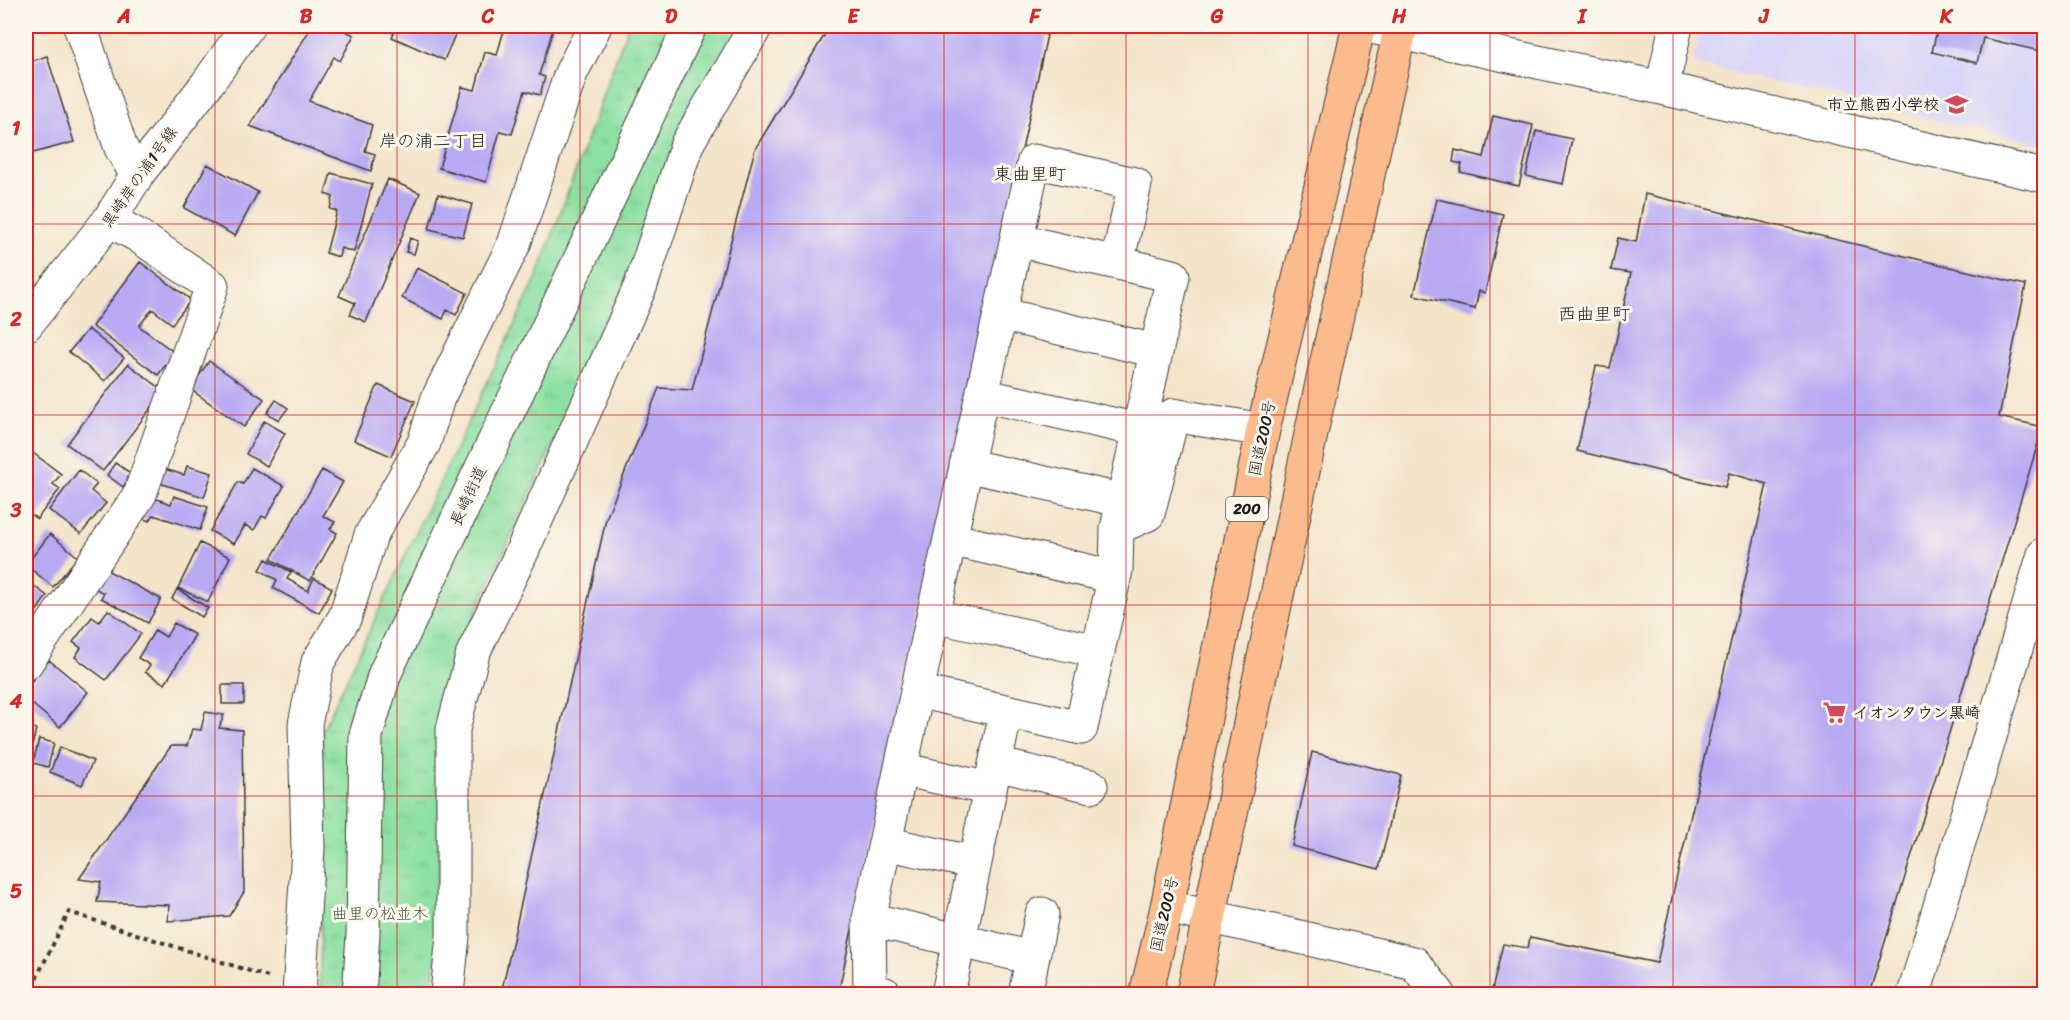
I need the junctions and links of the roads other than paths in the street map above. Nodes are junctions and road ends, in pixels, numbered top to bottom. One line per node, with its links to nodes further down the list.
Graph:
1 (80, 26): 11 (street)
2 (248, 26): 11 (street, 黒崎岸の浦1号線)
3 (595, 26): 43 (street)
4 (690, 26): 45 (street, 長崎街道)
5 (756, 26): 46 (street)
6 (1359, 26): 21 (highway, 国道200号 / 200)
7 (1367, 26): 9 (street)
8 (1676, 26): 10 (street)
9 (1400, 28): 10 (street); 39 (highway, 200)
10 (1662, 88): 12 (street)
11 (137, 175): 13 (street, 黒崎岸の浦1号線)
12 (2044, 176)
13 (109, 220): 17 (street, 黒崎岸の浦1号線); 29 (street)
14 (1017, 240): 15 (street); 15 (street); 16 (street)
15 (1117, 263): 18 (street)
16 (1000, 314): 18 (street); 19 (street)
17 (26, 325)
18 (1156, 351): 20 (street)
19 (982, 395): 20 (street); 22 (street)
20 (1139, 429): 23 (street)
21 (1263, 430): 23 (street); 37 (highway, 国道200号 / 200)
22 (966, 465): 23 (street); 24 (street)
23 (1120, 515): 26 (street)
24 (950, 539): 26 (street); 27 (street)
25 (2044, 554): 52 (street)
26 (1114, 577): 28 (street)
27 (933, 616): 28 (street); 30 (street)
28 (1098, 651): 31 (street)
29 (26, 663)
30 (917, 691): 31 (street); 32 (street)
31 (1006, 711): 33 (street)
32 (901, 769): 33 (street); 35 (street)
33 (992, 777): 34 (street); 36 (street)
34 (1091, 786)
35 (885, 843): 36 (street); 40 (street)
36 (975, 863): 41 (street)
37 (1167, 907): 39 (street); 49 (highway, 国道200号 / 200)
38 (1042, 914): 42 (street)
39 (1211, 916): 50 (highway, 200); 51 (street)
40 (869, 919): 41 (street); 44 (street)
41 (959, 942): 42 (street); 47 (street)
42 (1032, 958): 48 (street)
43 (300, 991)
44 (875, 993)
45 (359, 994)
46 (447, 994)
47 (948, 994)
48 (1025, 994)
49 (1146, 994)
50 (1193, 994)
51 (1439, 994)
52 (1914, 994)

